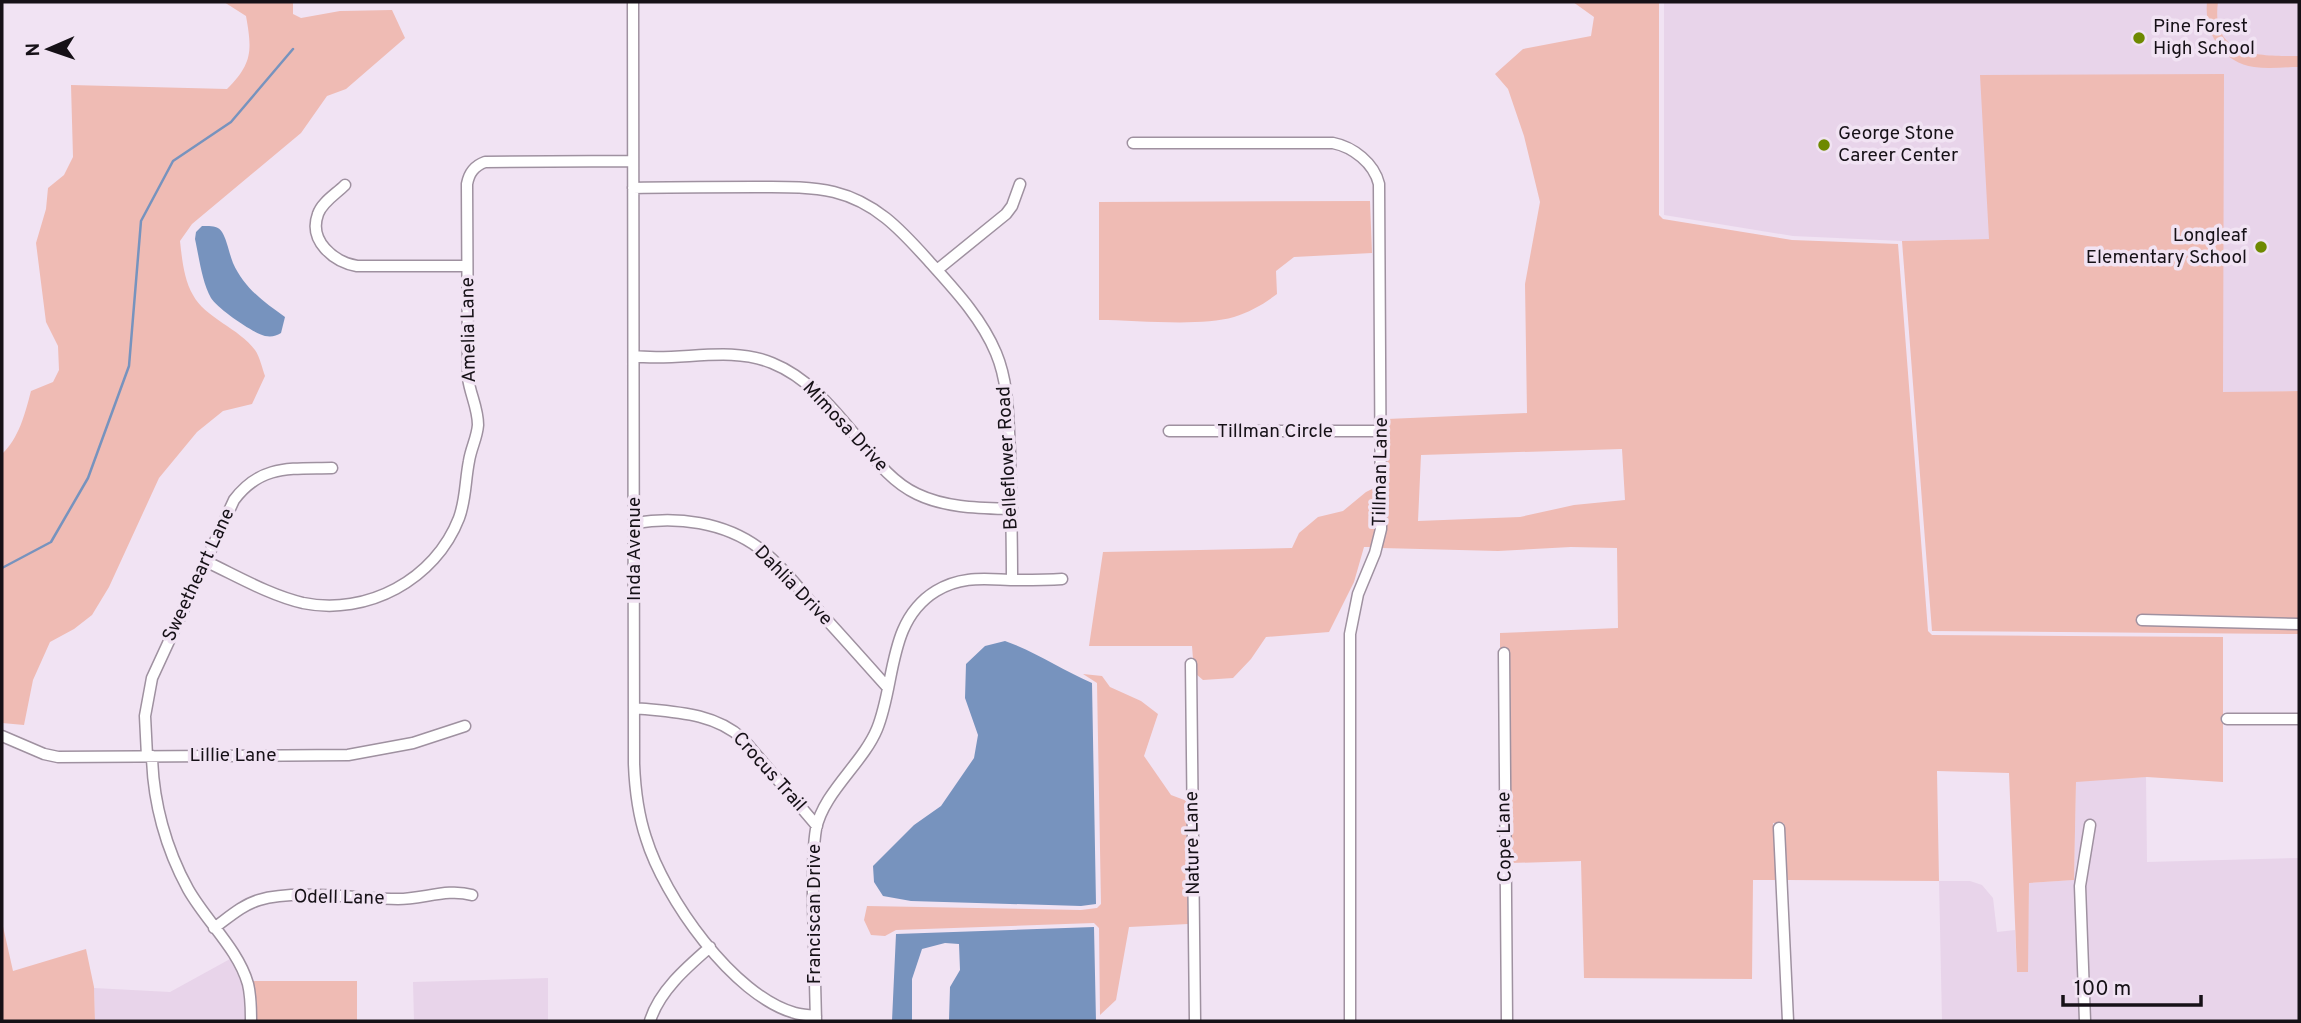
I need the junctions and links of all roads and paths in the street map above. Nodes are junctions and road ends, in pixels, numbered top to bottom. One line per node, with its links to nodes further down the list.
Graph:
1 (633, 2): 3 (street, Inda Avenue)
2 (1133, 143): 11 (street, Tillman Lane)
3 (633, 161): 6 (street, Inda Avenue); 7 (street, Amelia Lane)
4 (1020, 184): 8 (street)
5 (345, 186): 7 (street)
6 (632, 188): 8 (street, Belleflower Road); 9 (street, Inda Avenue)
7 (467, 266): 15 (street, Amelia Lane)
8 (937, 270): 13 (street, Belleflower Road)
9 (634, 356): 13 (street, Mimosa Drive); 14 (street, Inda Avenue)
10 (1169, 431): 11 (street, Tillman Circle)
11 (1381, 431): 39 (street, Tillman Lane)
12 (332, 468): 15 (street, Sweetheart Lane)
13 (1012, 509): 17 (street, Belleflower Road)
14 (635, 523): 22 (street, Dahlia Drive); 23 (street, Inda Avenue)
15 (205, 561): 28 (street, Sweetheart Lane)
16 (1062, 579): 17 (street, Franciscan Drive)
17 (1012, 580): 22 (street, Franciscan Drive)
18 (2142, 620): 19 (street)
19 (2299, 624)
20 (1504, 653): 40 (street, Cope Lane)
21 (1191, 664): 38 (street, Nature Lane)
22 (888, 688): 30 (street, Franciscan Drive)
23 (635, 708): 30 (street, Crocus Trail); 34 (street, Inda Avenue)
24 (2227, 719): 25 (street)
25 (2299, 719)
26 (465, 726): 28 (street, Lillie Lane)
27 (2, 736): 28 (street, Lillie Lane)
28 (149, 756): 33 (street, Sweetheart Lane)
29 (2090, 825): 42 (street)
30 (817, 826): 35 (street, Franciscan Drive)
31 (1779, 828): 41 (street)
32 (472, 895): 33 (street, Odell Lane)
33 (214, 928): 36 (street, Sweetheart Lane)
34 (710, 947): 35 (street, Inda Avenue); 37 (street)
35 (816, 1018)
36 (251, 1021)
37 (650, 1021)
38 (1195, 1021)
39 (1350, 1021)
40 (1507, 1021)
41 (1788, 1021)
42 (2085, 1021)

